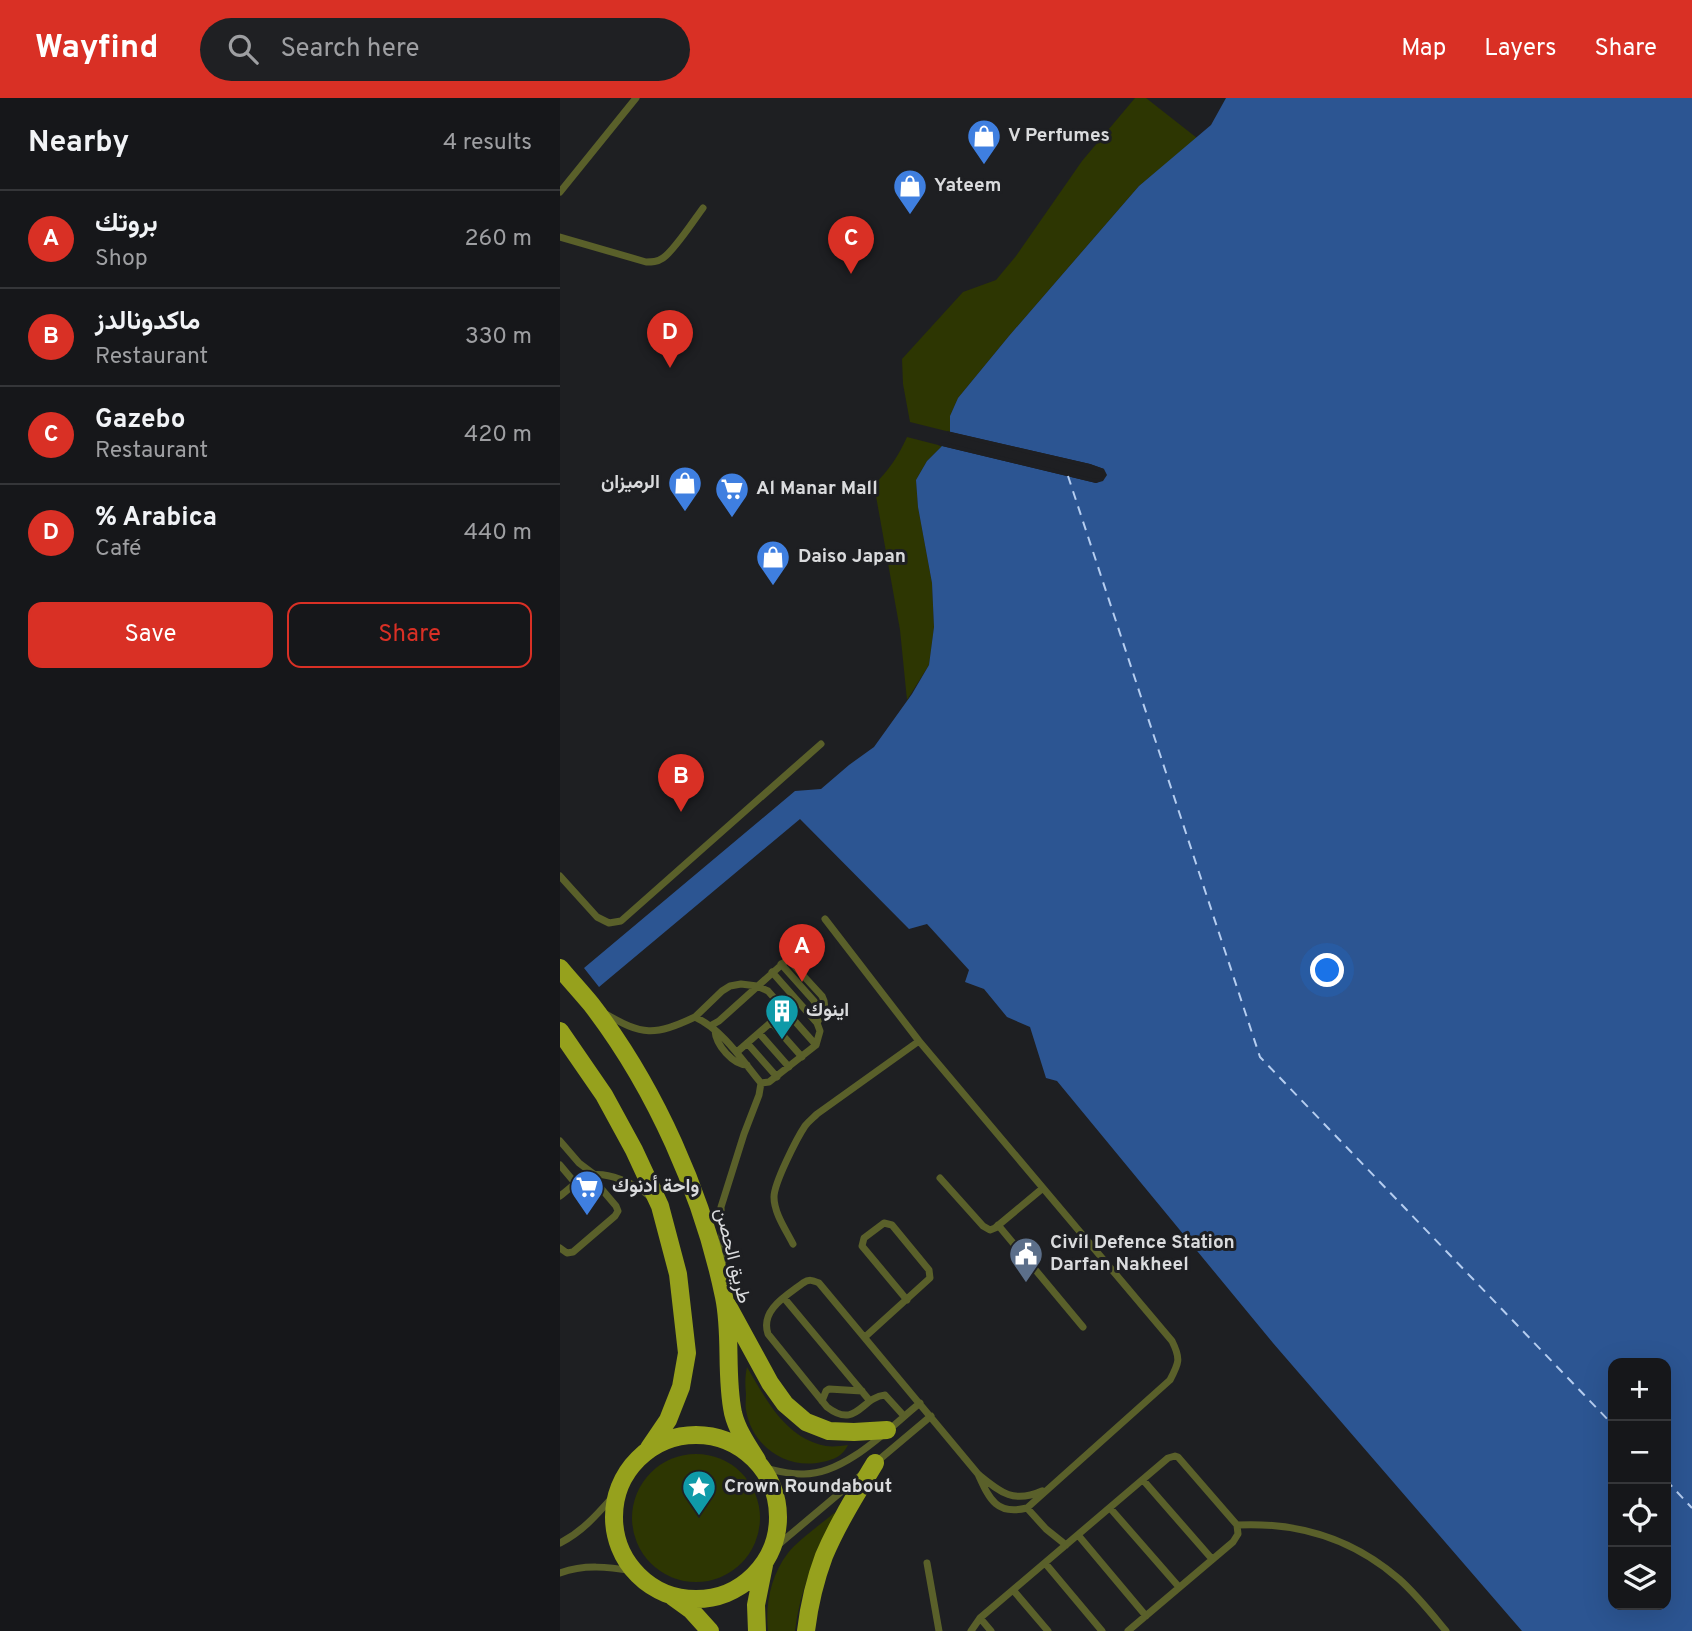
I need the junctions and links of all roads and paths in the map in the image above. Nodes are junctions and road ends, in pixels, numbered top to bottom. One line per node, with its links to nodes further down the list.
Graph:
1 (636, 98): 2 (lane)
2 (560, 192)
3 (703, 208): 4 (lane)
4 (560, 237)
5 (821, 744): 6 (lane)
6 (560, 876)
7 (825, 919): 19 (lane)
8 (560, 968): 11 (main road, طريق الحصن)
9 (772, 972): 10 (lane); 15 (lane); 15 (lane)
10 (757, 986): 12 (lane); 13 (lane); 16 (lane)
11 (592, 1006): 13 (lane); 40 (main road, طريق الحصن)
12 (785, 1010): 14 (lane); 21 (lane)
13 (695, 1017): 16 (lane)
14 (771, 1022): 17 (lane); 23 (lane)
15 (817, 1023): 21 (lane)
16 (713, 1028): 22 (lane); 24 (lane)
17 (759, 1032): 20 (lane); 25 (lane)
18 (560, 1033): 35 (main road)
19 (919, 1041): 33 (lane); 37 (lane)
20 (747, 1043): 22 (lane); 26 (lane)
21 (816, 1045): 23 (lane)
22 (737, 1052): 24 (lane)
23 (802, 1057): 25 (lane)
24 (747, 1065): 27 (lane)
25 (789, 1067): 26 (lane)
26 (777, 1077): 27 (lane)
27 (761, 1083): 40 (lane)
28 (560, 1141): 30 (lane)
29 (560, 1165): 32 (lane)
30 (595, 1175): 32 (lane); 35 (lane); 38 (lane)
31 (940, 1178): 36 (lane)
32 (576, 1184): 34 (lane)
33 (1043, 1188): 36 (lane); 56 (lane)
34 (561, 1192)
35 (660, 1206): 51 (main road)
36 (998, 1225): 42 (lane)
37 (793, 1244)
38 (560, 1248)
39 (784, 1298): 43 (lane); 44 (lane); 45 (lane)
40 (725, 1300): 50 (main road); 52 (main road, طريق الحصن)
41 (907, 1300): 41 (lane); 43 (lane)
42 (1083, 1327)
43 (864, 1337): 47 (lane)
44 (862, 1391): 45 (lane); 46 (lane)
45 (822, 1401): 46 (lane)
46 (870, 1401): 48 (lane)
47 (920, 1403): 48 (lane); 49 (lane)
48 (904, 1416): 50 (lane)
49 (931, 1416): 53 (lane); 54 (lane)
50 (887, 1430): 52 (lane)
51 (648, 1449): 52 (main road); 57 (main road)
52 (759, 1463): 64 (main road)
53 (875, 1463): 64 (lane); 77 (main road)
54 (978, 1474): 56 (lane); 58 (lane)
55 (1143, 1480): 59 (lane); 60 (lane); 65 (lane)
56 (1046, 1490): 58 (lane)
57 (618, 1491): 62 (lane); 68 (main road)
58 (1027, 1508): 63 (lane)
59 (1110, 1508): 61 (lane); 70 (lane)
60 (1237, 1525): 65 (lane); 84 (lane)
61 (1078, 1535): 63 (lane); 73 (lane)
62 (560, 1543)
63 (1066, 1545): 67 (lane)
64 (768, 1557): 72 (main road); 76 (main road)
65 (1212, 1559): 70 (lane)
66 (926, 1563): 78 (lane)
67 (1045, 1563): 71 (lane); 82 (lane)
68 (633, 1571): 69 (lane); 72 (main road)
69 (560, 1573)
70 (1180, 1587): 73 (lane)
71 (1013, 1590): 74 (lane); 81 (lane)
72 (670, 1595): 75 (main road)
73 (1146, 1616): 83 (lane)
74 (980, 1618): 79 (lane); 80 (lane)
75 (710, 1631)
76 (757, 1631)
77 (806, 1631)
78 (939, 1631)
79 (971, 1631)
80 (991, 1631)
81 (1048, 1631)
82 (1102, 1631)
83 (1128, 1631)
84 (1446, 1631)

